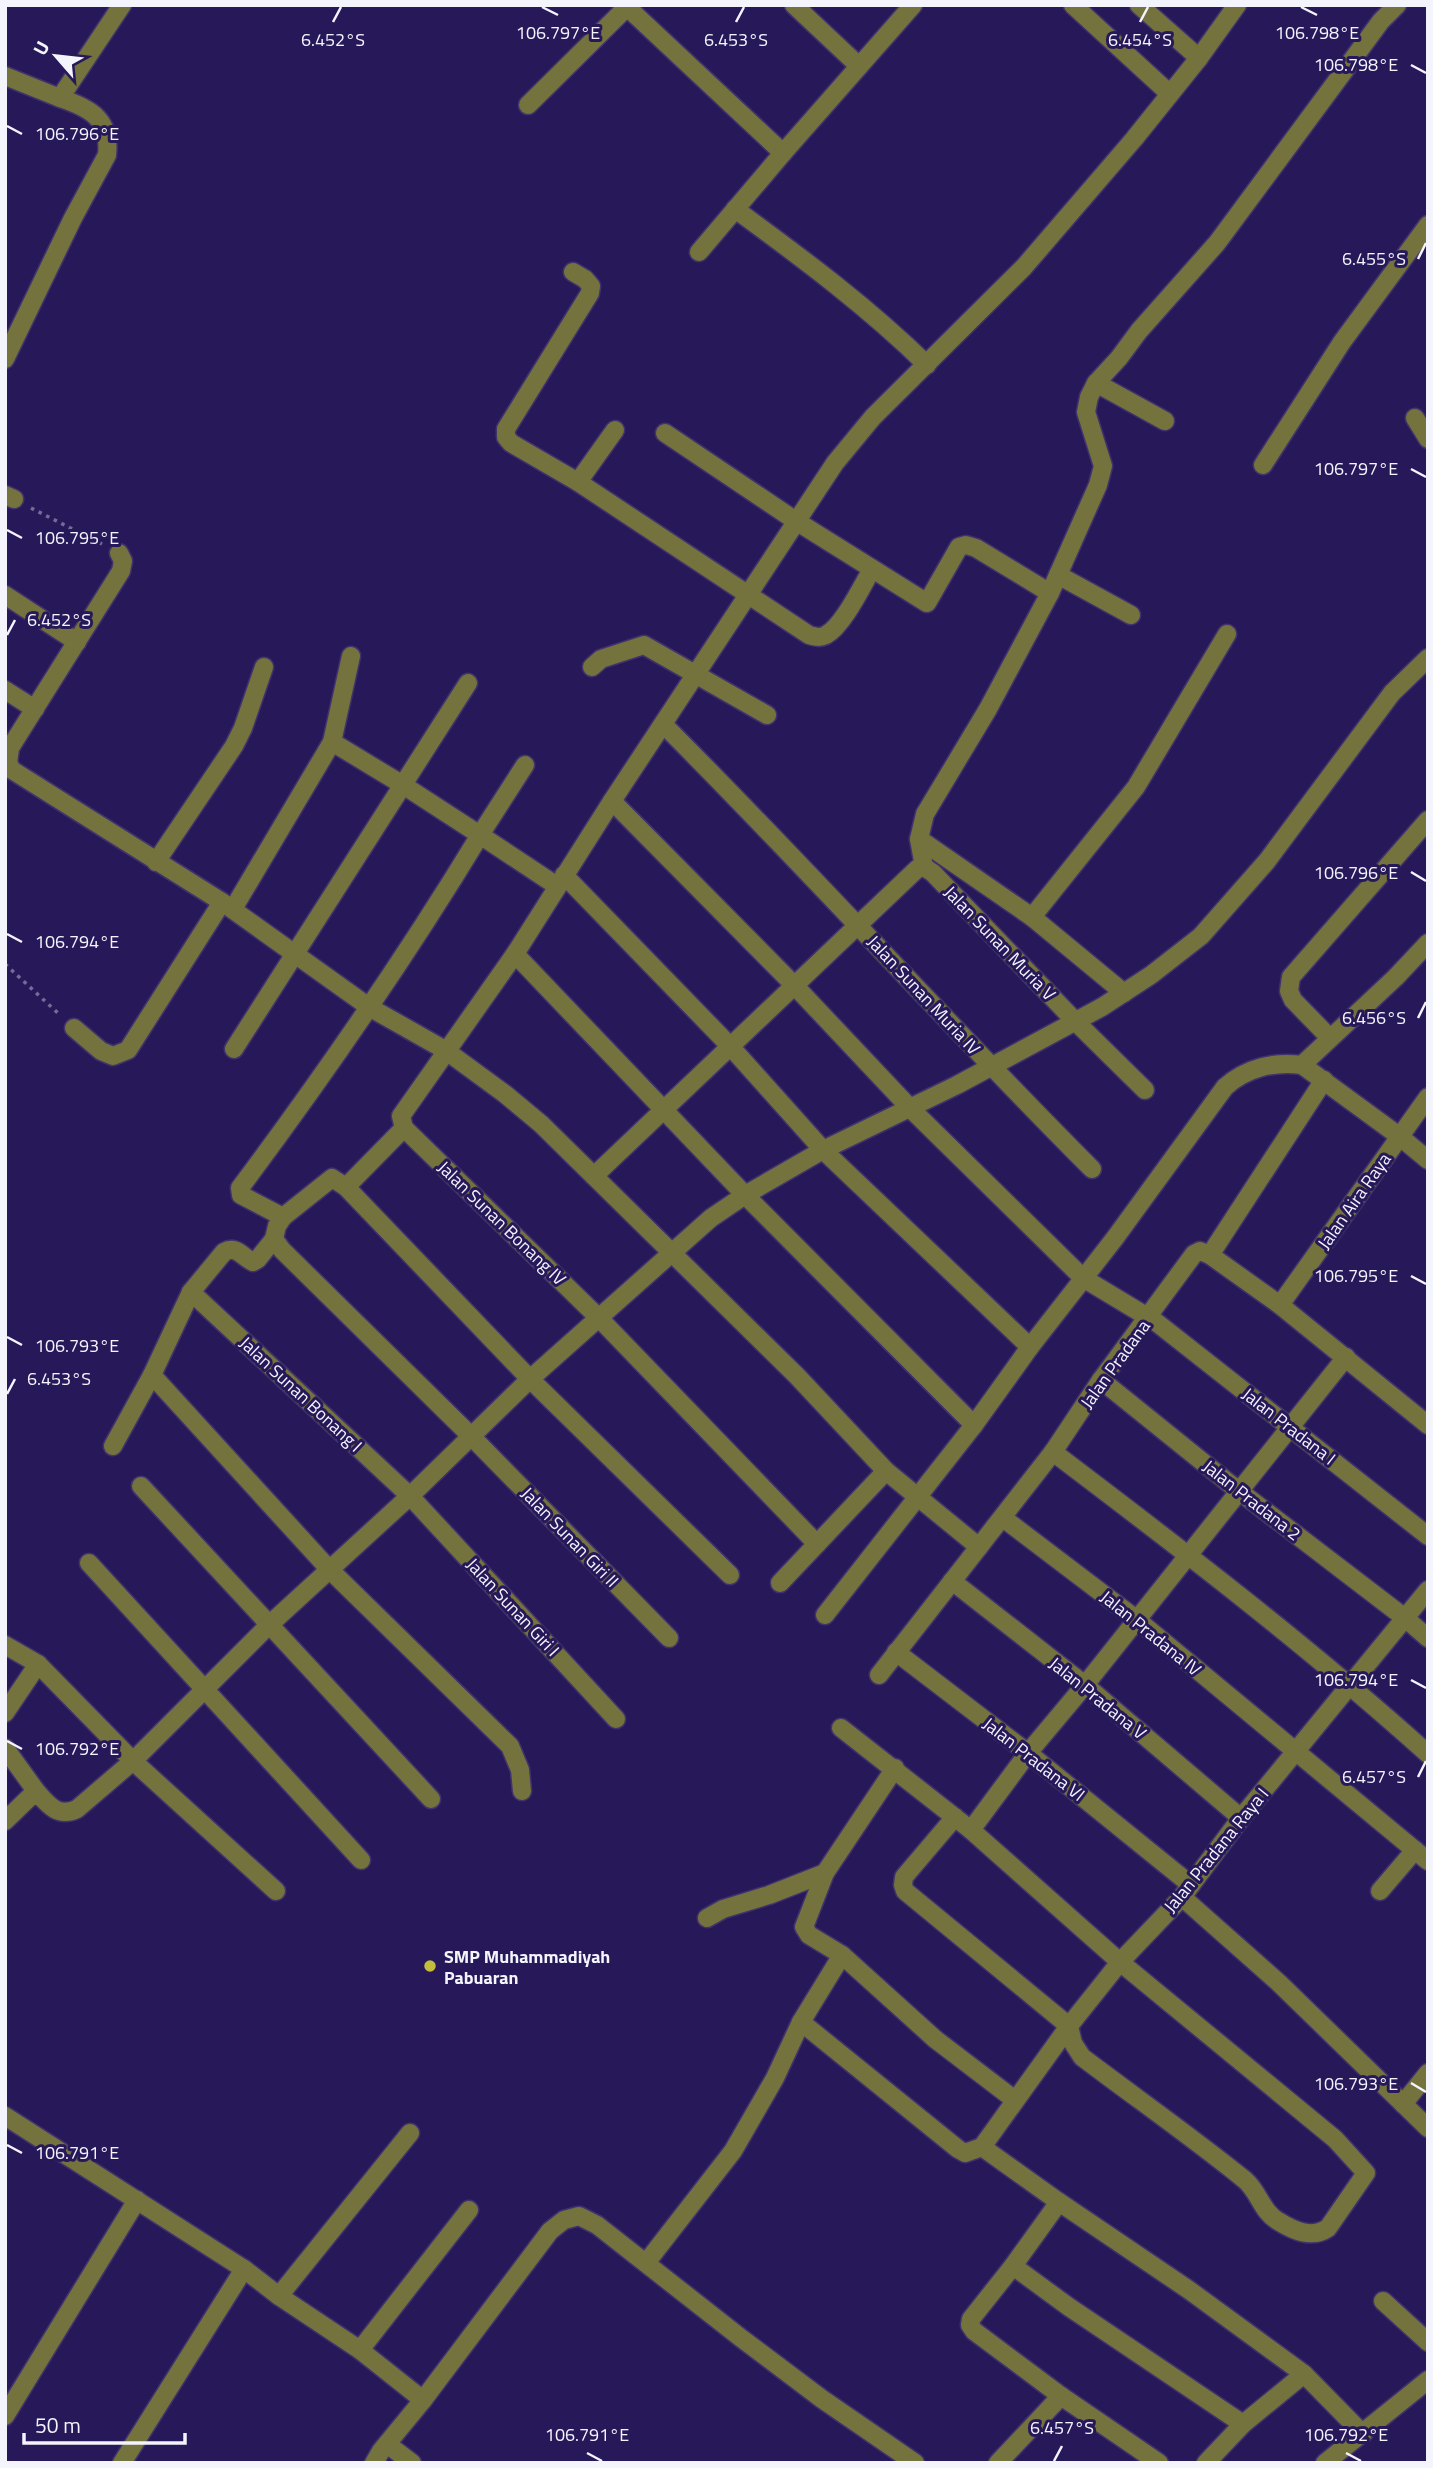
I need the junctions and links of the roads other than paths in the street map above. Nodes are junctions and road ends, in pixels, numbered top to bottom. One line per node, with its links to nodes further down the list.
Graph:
1 (122, 5): 13 (street)
2 (794, 5): 10 (street)
3 (913, 5): 10 (street)
4 (1073, 5): 12 (street)
5 (1139, 5): 9 (street)
6 (1237, 5): 9 (street)
7 (1397, 5): 22 (street)
8 (628, 6): 14 (street); 15 (street)
9 (1199, 58): 12 (street)
10 (859, 66): 15 (street)
11 (5, 76): 13 (street)
12 (1170, 94): 21 (street)
13 (60, 98): 20 (street)
14 (528, 105)
15 (783, 153): 16 (street)
16 (735, 209): 18 (street); 21 (street)
17 (1428, 225): 28 (street)
18 (699, 252)
19 (573, 272): 29 (street)
20 (5, 359)
21 (927, 365): 30 (street)
22 (1096, 383): 24 (street); 33 (street)
23 (1415, 418): 27 (street)
24 (1165, 421)
25 (615, 430): 29 (street)
26 (664, 433): 30 (street)
27 (1428, 439)
28 (1263, 465)
29 (578, 482): 36 (street)
30 (796, 521): 32 (street); 36 (street)
31 (120, 553): 39 (street)
32 (872, 569): 34 (street); 36 (street)
33 (1058, 575): 34 (street); 37 (street)
34 (1050, 593): 56 (street)
35 (5, 595): 39 (street)
36 (747, 596): 44 (street)
37 (1130, 615)
38 (1227, 634): 61 (street)
39 (77, 642): 47 (street)
40 (351, 656): 50 (street)
41 (1428, 658): 67 (street)
42 (264, 667): 57 (street)
43 (592, 667): 44 (street)
44 (696, 673): 48 (street); 49 (street)
45 (468, 683): 52 (street)
46 (5, 690): 47 (street)
47 (35, 709): 57 (street)
48 (767, 715)
49 (663, 724): 53 (street); 62 (street, Jalan Sunan Muria IV)
50 (331, 742): 52 (street); 60 (street)
51 (525, 765): 55 (street)
52 (403, 785): 55 (street); 64 (street)
53 (612, 801): 59 (street); 66 (street, Jalan Pradana I)
54 (1428, 820): 71 (street)
55 (480, 835): 59 (street); 68 (street)
56 (919, 839): 58 (street); 61 (street)
57 (156, 862): 60 (street)
58 (924, 867): 62 (street); 69 (street, Jalan Sunan Muria V)
59 (560, 881): 65 (street); 72 (street)
60 (228, 906): 64 (street); 70 (street)
61 (1032, 917): 67 (street)
62 (859, 925): 66 (street); 76 (street, Jalan Sunan Muria IV)
63 (1428, 943): 71 (street)
64 (295, 954): 68 (street); 73 (street)
65 (515, 954): 74 (street); 81 (street)
66 (794, 985): 72 (street); 80 (street, Jalan Pradana I)
67 (1124, 993): 69 (street)
68 (369, 1007): 74 (street); 90 (street)
69 (1075, 1021): 76 (street); 78 (street, Jalan Sunan Muria V)
70 (74, 1028)
71 (1330, 1038): 75 (street)
72 (730, 1046): 81 (street); 84 (street)
73 (234, 1049)
74 (445, 1050): 82 (street); 87 (street)
75 (1302, 1065): 77 (street); 94 (street)
76 (989, 1066): 80 (street); 86 (street, Jalan Sunan Muria IV)
77 (1324, 1080): 83 (street); 93 (street)
78 (1145, 1090)
79 (1428, 1097): 83 (street, Jalan Aira Raya)
80 (910, 1108): 84 (street); 94 (street, Jalan Pradana I)
81 (664, 1109): 87 (street); 89 (street)
82 (404, 1128): 88 (street); 98 (street, Jalan Sunan Bonang IV)
83 (1399, 1136): 85 (street); 96 (street, Jalan Aira Raya)
84 (823, 1150): 89 (street); 99 (street)
85 (1428, 1160)
86 (1092, 1169)
87 (594, 1176): 92 (street)
88 (346, 1187): 90 (street); 102 (street)
89 (746, 1195): 92 (street); 105 (street)
90 (283, 1216): 91 (street)
91 (274, 1239): 95 (street); 107 (street, Jalan Sunan Giri II)
92 (671, 1253): 98 (street); 110 (street)
93 (1210, 1255): 96 (street); 97 (street, Jalan Pradana)
94 (1083, 1278): 97 (street, Jalan Pradana I); 99 (street)
95 (191, 1292): 101 (street); 113 (street, Jalan Sunan Bonang I)
96 (1280, 1305): 100 (street)
97 (1149, 1317): 103 (street, Jalan Pradana); 106 (street, Jalan Pradana I)
98 (599, 1318): 102 (street); 117 (street, Jalan Sunan Bonang IV)
99 (1030, 1347): 105 (street)
100 (1346, 1357): 104 (street); 106 (street)
101 (152, 1375): 108 (street); 121 (street)
102 (530, 1379): 107 (street); 122 (street)
103 (1101, 1380): 109 (street, Jalan Pradana); 112 (street, Jalan Pradana 2)
104 (1428, 1424)
105 (974, 1425): 114 (street)
106 (1292, 1427): 112 (street); 116 (street, Jalan Pradana I)
107 (471, 1436): 113 (street); 130 (street, Jalan Sunan Giri II)
108 (113, 1446)
109 (1053, 1452): 115 (street, Jalan Pradana); 119 (street)
110 (886, 1471): 114 (street); 117 (street)
111 (141, 1486): 129 (street)
112 (1240, 1491): 119 (street); 127 (street, Jalan Pradana 2)
113 (410, 1496): 121 (street); 140 (street, Jalan Sunan Giri I)
114 (917, 1496): 118 (street); 126 (street)
115 (1003, 1518): 118 (street, Jalan Pradana); 128 (street, Jalan Pradana IV)
116 (1428, 1536)
117 (817, 1544): 124 (street)
118 (979, 1547): 123 (street, Jalan Pradana)
119 (1188, 1554): 128 (street); 137 (street)
120 (89, 1563): 138 (street)
121 (329, 1569): 129 (street); 149 (street)
122 (730, 1575)
123 (952, 1581): 133 (street, Jalan Pradana); 136 (street, Jalan Pradana V)
124 (780, 1583)
125 (1428, 1590): 127 (street, Jalan Pradana Raya I)
126 (825, 1615)
127 (1405, 1618): 131 (street, Jalan Pradana 2); 137 (street, Jalan Pradana Raya I)
128 (1136, 1619): 136 (street); 143 (street, Jalan Pradana IV)
129 (269, 1625): 138 (street); 150 (street)
130 (669, 1638)
131 (1428, 1638)
132 (5, 1645): 134 (street)
133 (896, 1652): 135 (street); 144 (street, Jalan Pradana VI)
134 (38, 1664): 139 (street); 146 (street)
135 (879, 1675)
136 (1085, 1685): 144 (street); 152 (street, Jalan Pradana V)
137 (1351, 1685): 143 (street, Jalan Pradana Raya I); 145 (street)
138 (206, 1690): 146 (street); 156 (street)
139 (5, 1713)
140 (616, 1719)
141 (841, 1728): 147 (street)
142 (5, 1748): 148 (street)
143 (1296, 1751): 152 (street, Jalan Pradana Raya I); 155 (street, Jalan Pradana IV)
144 (1028, 1753): 154 (street); 159 (street, Jalan Pradana VI)
145 (1428, 1754)
146 (133, 1761): 148 (street); 158 (street)
147 (895, 1768): 151 (street); 157 (street)
148 (36, 1791): 153 (street)
149 (522, 1791)
150 (431, 1799)
151 (955, 1817): 154 (street); 165 (street)
152 (1241, 1818): 159 (street, Jalan Pradana Raya I)
153 (5, 1821)
154 (971, 1830): 163 (street)
155 (1422, 1856): 160 (street)
156 (361, 1860)
157 (825, 1873): 161 (street); 162 (street)
158 (276, 1891)
159 (1187, 1891): 163 (street, Jalan Pradana Raya I); 168 (street, Jalan Pradana VI)
160 (1380, 1891)
161 (707, 1918)
162 (842, 1955): 164 (street); 167 (street)
163 (1120, 1962): 165 (street, Jalan Pradana Raya I); 165 (street)
164 (801, 2022): 172 (street); 176 (street)
165 (1069, 2026): 167 (street, Jalan Pradana Raya I)
166 (1428, 2073): 168 (street)
167 (1015, 2100): 172 (street, Jalan Pradana Raya I)
168 (1404, 2104): 170 (street, Jalan Pradana VI)
169 (5, 2116): 173 (street)
170 (1428, 2128)
171 (410, 2133): 179 (street)
172 (982, 2147): 174 (street)
173 (137, 2200): 178 (street); 187 (street)
174 (1059, 2202): 177 (street); 183 (street)
175 (469, 2210): 182 (street)
176 (646, 2263): 186 (street); 194 (street)
177 (1013, 2266): 185 (street); 188 (street)
178 (244, 2269): 179 (street); 191 (street)
179 (279, 2296): 182 (street)
180 (1383, 2301): 181 (street)
181 (1428, 2342)
182 (360, 2350): 186 (street)
183 (1304, 2374): 188 (street); 189 (street)
184 (1428, 2380): 189 (street)
185 (1060, 2396): 195 (street); 196 (street)
186 (423, 2400): 190 (street)
187 (5, 2416)
188 (1243, 2424): 197 (street)
189 (1363, 2434): 198 (street)
190 (387, 2444): 192 (street); 193 (street)
191 (122, 2463)
192 (374, 2463)
193 (412, 2463)
194 (915, 2463)
195 (998, 2463)
196 (1159, 2463)
197 (1206, 2463)
198 (1325, 2463)

